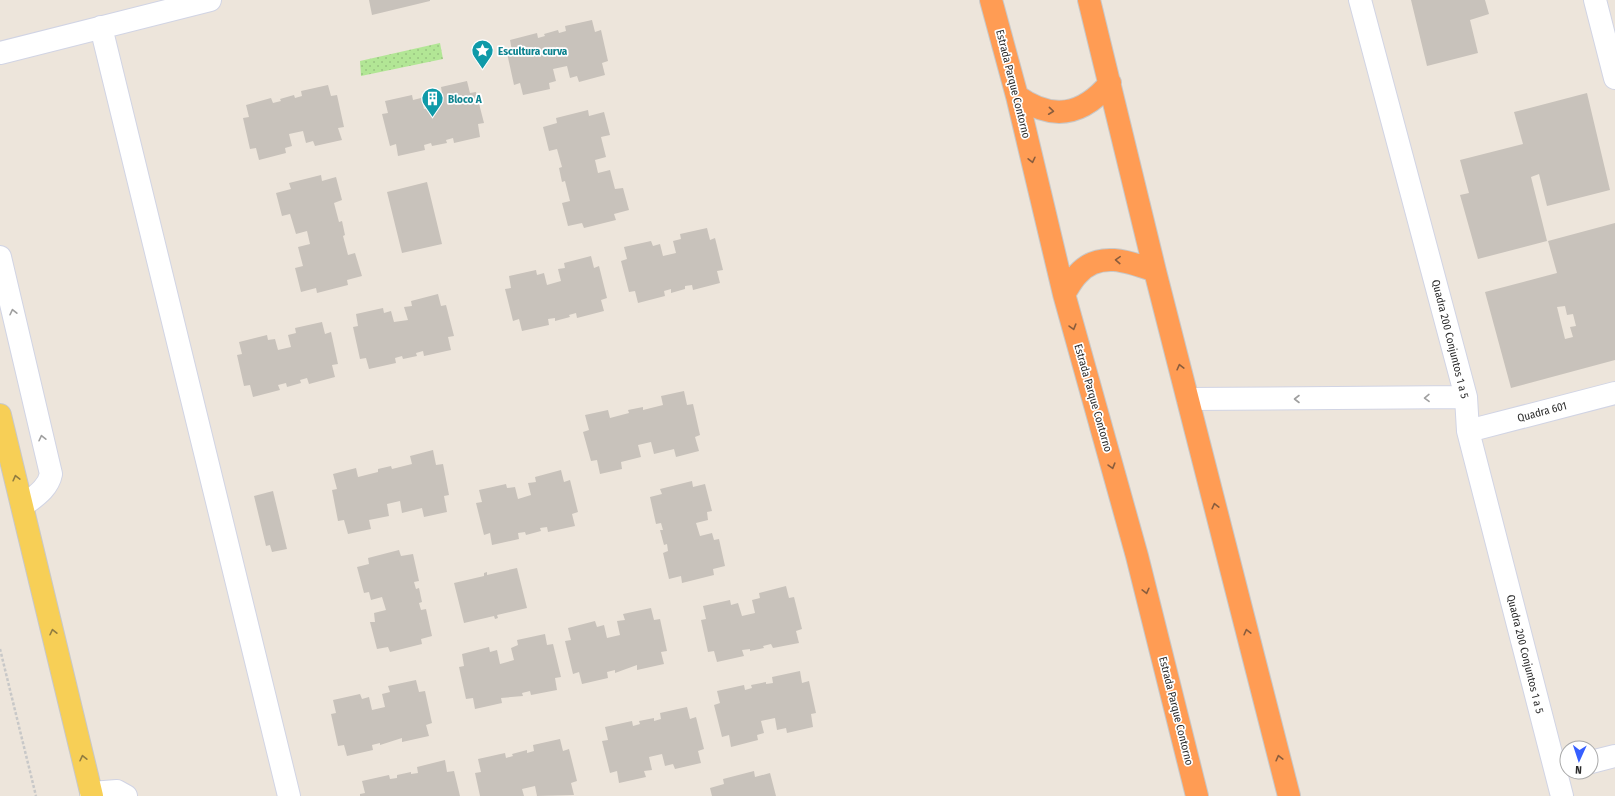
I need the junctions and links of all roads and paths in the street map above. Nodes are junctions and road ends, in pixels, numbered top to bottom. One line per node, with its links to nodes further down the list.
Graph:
1 (210, 0): 6 (street)
2 (991, 0): 10 (highway, Estrada Parque Contorno)
3 (1089, 0): 9 (highway)
4 (1360, 0): 15 (street, Quadra 200 Conjuntos 1 a 5)
5 (1595, 0): 8 (street)
6 (102, 27): 7 (street); 28 (street)
7 (0, 53)
8 (1615, 78)
9 (1110, 83): 10 (highway, one-way to 9); 12 (highway)
10 (1016, 96): 13 (highway, Estrada Parque Contorno, one-way to 13)
11 (0, 257): 19 (street, one-way to 11)
12 (1155, 271): 13 (highway, one-way to 13); 16 (highway, one-way to 12)
13 (1064, 294): 29 (highway, Estrada Parque Contorno, one-way to 29)
14 (1615, 393): 18 (street, Quadra 601)
15 (1466, 397): 16 (street, one-way to 16); 18 (street, Quadra 200 Conjuntos 1 a 5)
16 (1188, 399): 30 (highway, one-way to 16)
17 (0, 415): 19 (main road, one-way to 17)
18 (1468, 431): 23 (street, Quadra 200 Conjuntos 1 a 5)
19 (23, 506): 25 (main road, one-way to 19)
20 (0, 649): 26 (path)
21 (1615, 756): 22 (street)
22 (1599, 760)
23 (1559, 764)
24 (1561, 780): 31 (street, Quadra 200 Conjuntos 1 a 5)
25 (91, 794): 27 (street)
26 (36, 796)
27 (126, 796)
28 (289, 796)
29 (1197, 796)
30 (1288, 796)
31 (1562, 796)

